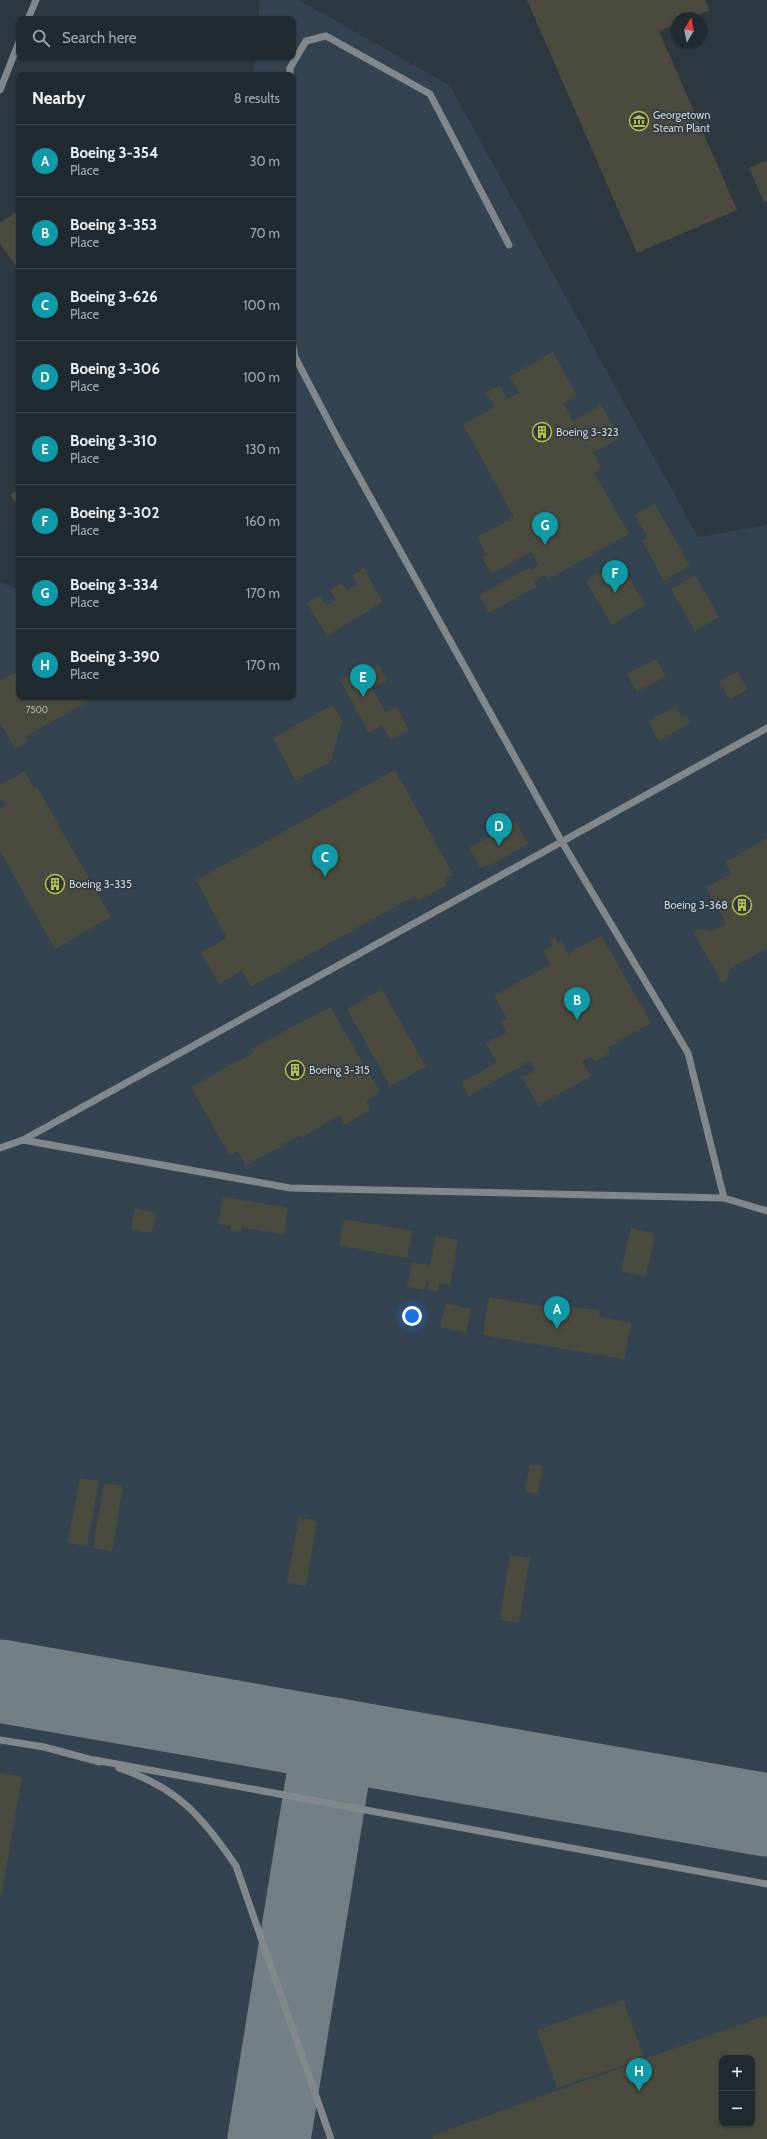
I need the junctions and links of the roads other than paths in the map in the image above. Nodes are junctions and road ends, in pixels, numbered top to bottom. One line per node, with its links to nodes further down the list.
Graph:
1 (36, 0): 2 (lane)
2 (29, 16)
3 (16, 50): 7 (lane)
4 (296, 58): 8 (lane)
5 (295, 60): 6 (lane)
6 (290, 72)
7 (0, 90)
8 (509, 245)
9 (296, 357): 11 (lane)
10 (767, 728): 11 (lane)
11 (562, 842): 12 (lane); 14 (lane)
12 (23, 1140): 13 (lane); 14 (lane)
13 (0, 1148)
14 (724, 1198): 15 (lane)
15 (767, 1211)
16 (0, 1740): 17 (lane)
17 (95, 1760): 18 (lane); 19 (lane)
18 (767, 1884)
19 (331, 2139)

